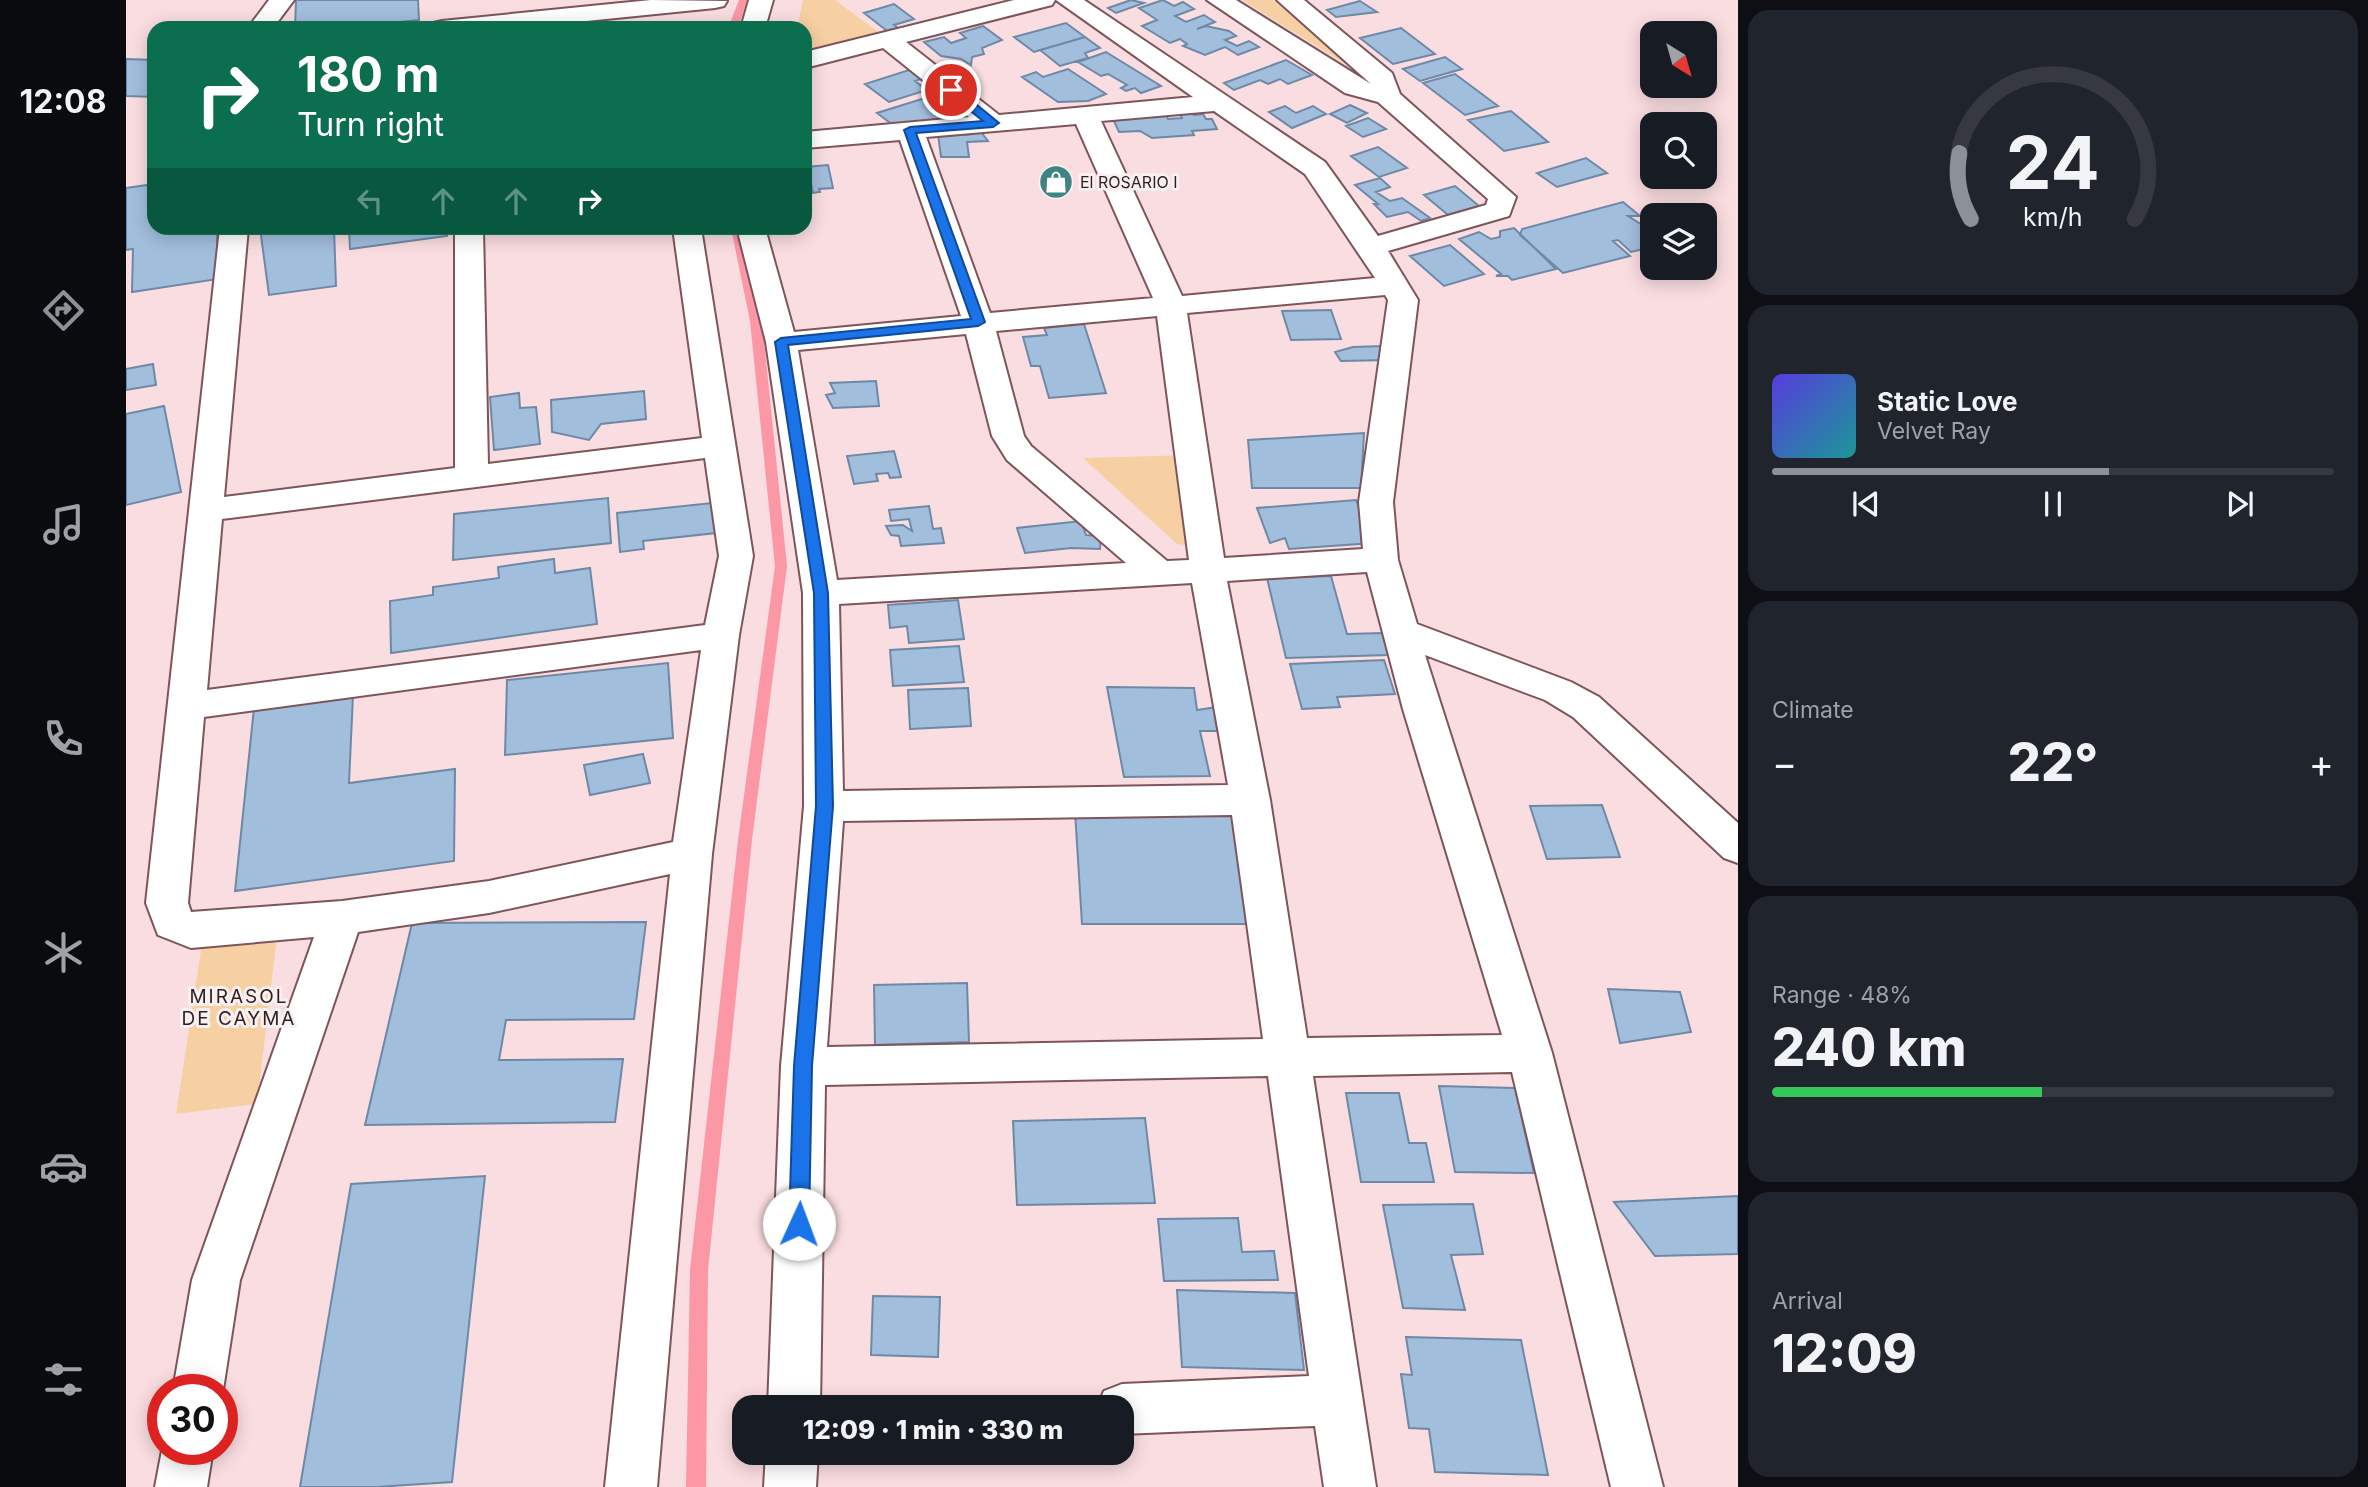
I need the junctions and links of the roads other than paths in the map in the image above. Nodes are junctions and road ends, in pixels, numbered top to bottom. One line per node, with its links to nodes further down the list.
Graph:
1 (282, 0): 9 (street)
2 (715, 0): 8 (street); 11 (street)
3 (761, 0): 12 (street)
4 (1043, 0): 13 (street)
5 (1068, 0): 16 (street)
6 (1219, 0): 15 (street)
7 (1289, 0): 15 (street)
8 (528, 9): 10 (street)
9 (266, 21)
10 (474, 21)
11 (707, 21)
12 (756, 21)
13 (887, 39): 14 (street); 18 (street)
14 (812, 58)
15 (1387, 96): 25 (street)
16 (1216, 103): 17 (street); 25 (street)
17 (1085, 115): 18 (street); 27 (street)
18 (993, 123): 19 (street)
19 (910, 130): 20 (street); 28 (street)
20 (812, 138)
21 (233, 235): 32 (street)
22 (469, 235): 31 (street)
23 (688, 235): 30 (street)
24 (753, 235): 29 (street)
25 (1371, 247): 26 (street)
26 (1394, 285): 27 (street); 33 (street)
27 (1171, 305): 28 (street); 34 (street)
28 (978, 322): 29 (street); 35 (street)
29 (781, 342): 36 (street)
30 (721, 446): 31 (street); 38 (street)
31 (472, 476): 32 (street)
32 (207, 510): 39 (street)
33 (1381, 560): 34 (street); 37 (street)
34 (1208, 571): 35 (street); 40 (street)
35 (1159, 573): 36 (street)
36 (821, 593): 41 (street)
37 (1399, 631): 42 (street); 45 (street)
38 (721, 635): 39 (street); 43 (street)
39 (187, 706): 44 (street)
40 (1250, 800): 41 (street); 46 (street)
41 (824, 806): 47 (street)
42 (1738, 847)
43 (692, 854): 44 (street); 55 (street)
44 (342, 918): 48 (street)
45 (1530, 1053): 46 (street); 58 (street)
46 (1288, 1058): 47 (street); 50 (street)
47 (803, 1066): 49 (street)
48 (201, 1374)
49 (794, 1395)
50 (1338, 1400): 51 (street); 57 (street)
51 (1134, 1408)
52 (184, 1465): 54 (street)
53 (791, 1465): 56 (street)
54 (181, 1487)
55 (631, 1487)
56 (790, 1487)
57 (1350, 1487)
58 (1637, 1487)

